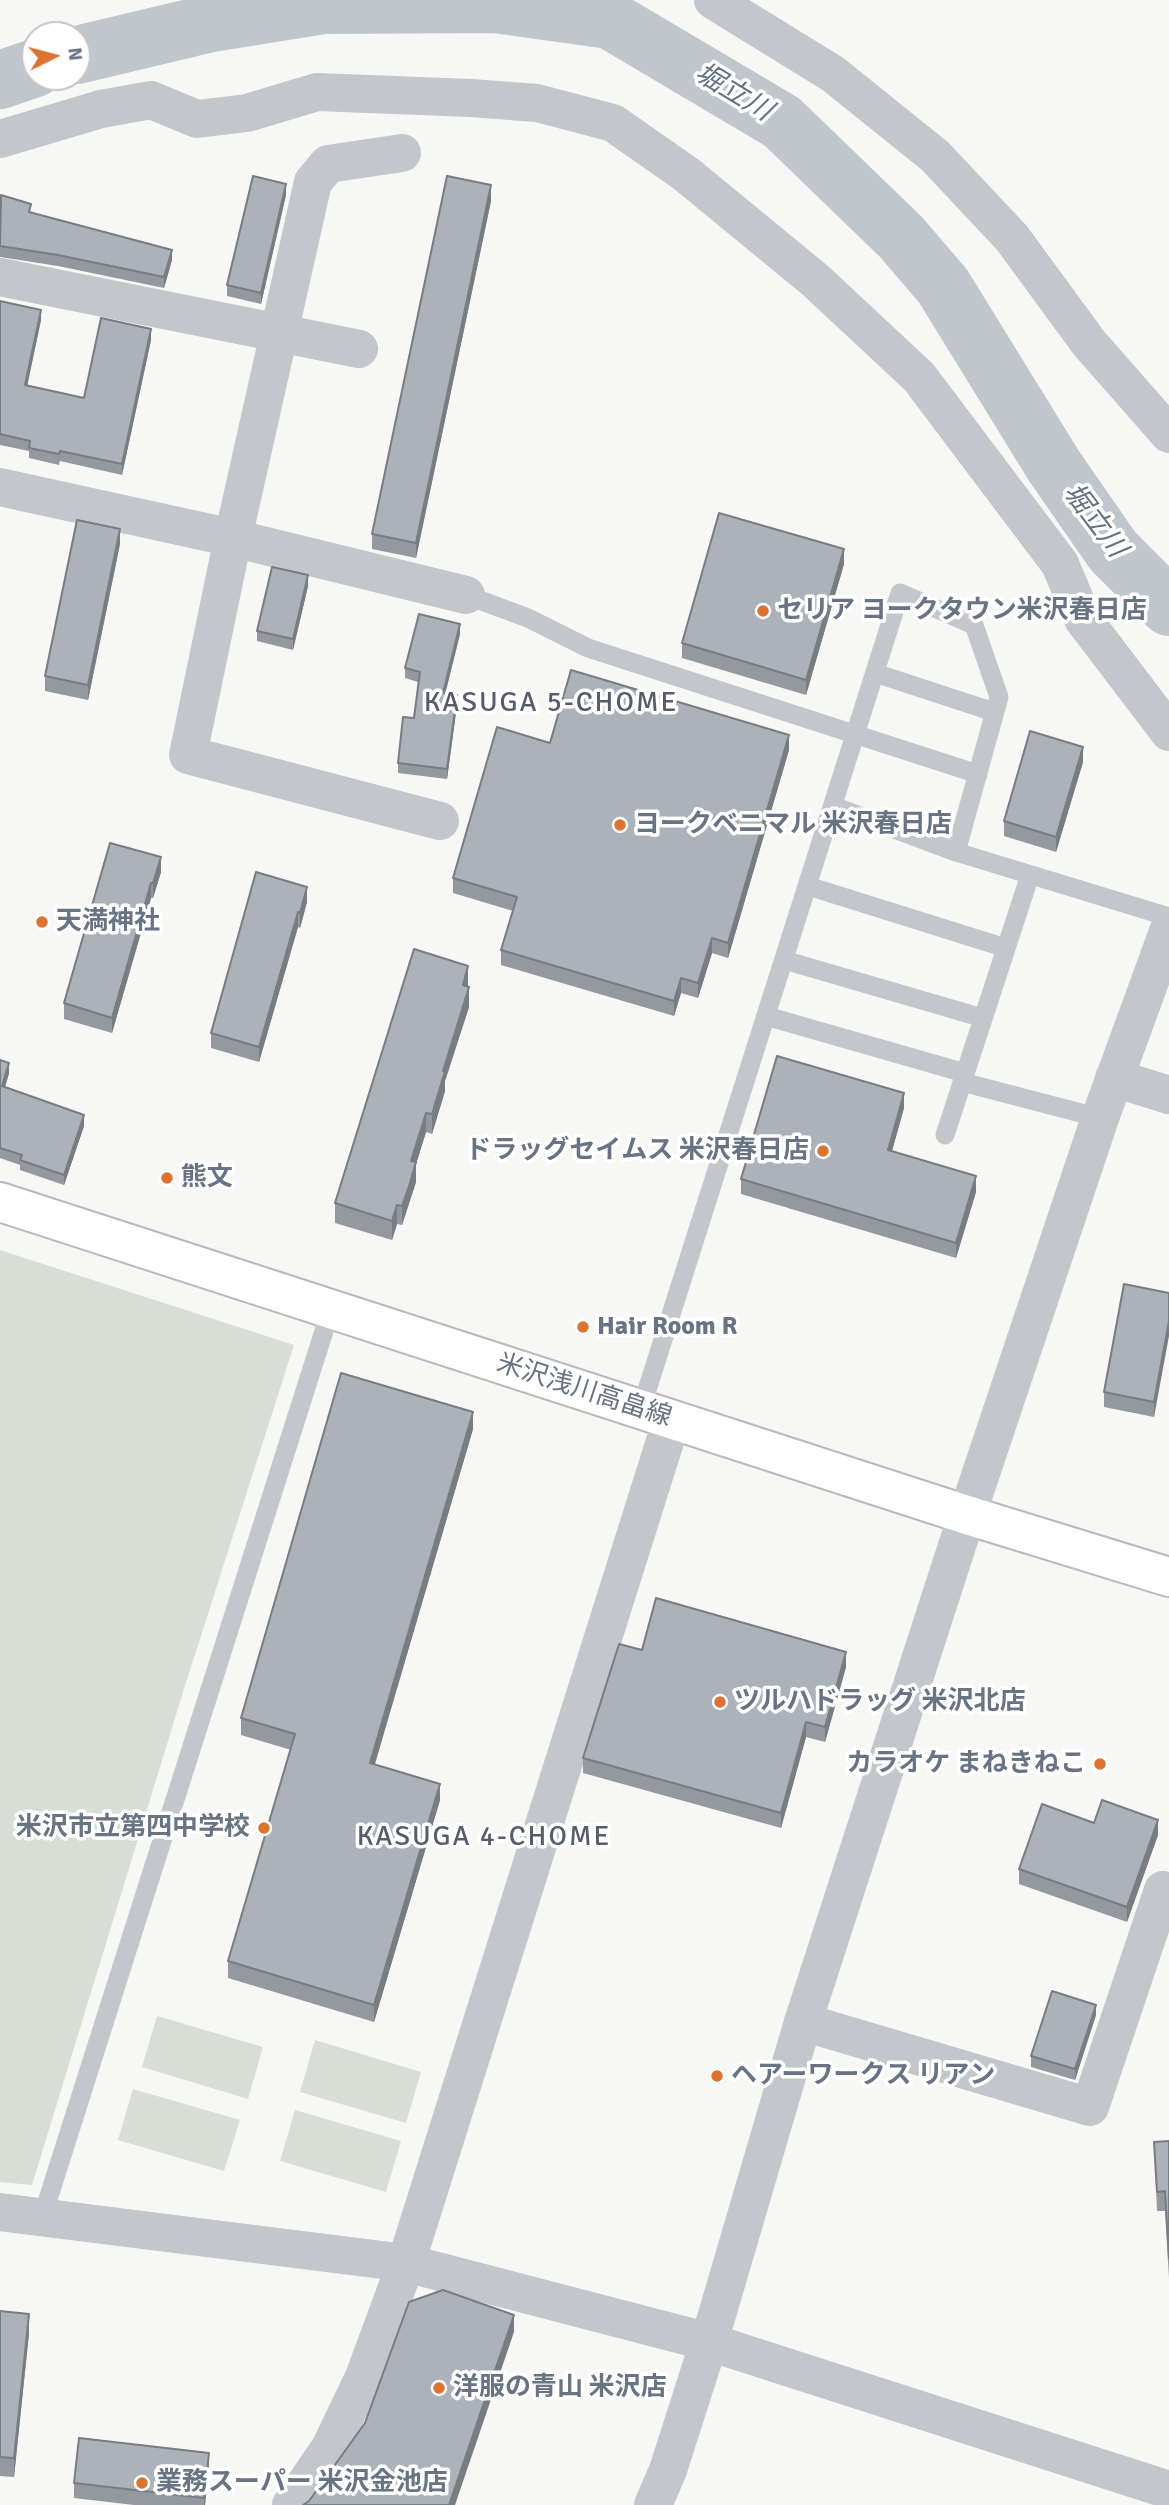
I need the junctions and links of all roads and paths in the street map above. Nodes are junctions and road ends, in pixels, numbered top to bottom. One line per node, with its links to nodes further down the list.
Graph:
1 (713, 0): 7 (street)
2 (0, 139): 13 (street)
3 (402, 153): 5 (street)
4 (0, 277): 5 (street)
5 (280, 333): 6 (street); 9 (street)
6 (359, 349)
7 (1169, 435)
8 (0, 486): 9 (street)
9 (233, 538): 10 (street); 17 (street)
10 (466, 595): 14 (lane)
11 (875, 673): 12 (lane); 12 (lane); 14 (lane)
12 (994, 712): 15 (lane)
13 (1169, 732)
14 (855, 735): 15 (lane); 16 (lane)
15 (978, 774): 18 (lane)
16 (833, 806): 18 (lane); 20 (lane)
17 (440, 821)
18 (956, 852): 19 (lane)
19 (1030, 875): 21 (lane); 23 (lane)
20 (807, 886): 23 (lane); 24 (lane)
21 (1169, 917)
22 (1169, 929): 28 (street)
23 (1006, 948): 26 (lane)
24 (783, 960): 25 (lane); 26 (lane)
25 (766, 1016): 27 (lane); 34 (lane)
26 (983, 1018): 27 (lane)
27 (964, 1077): 30 (lane); 31 (lane)
28 (1114, 1078): 29 (street); 30 (street)
29 (1169, 1095)
30 (1100, 1118): 35 (street)
31 (945, 1135)
32 (0, 1202): 33 (main road, 米沢浅川高畠線)
33 (331, 1309): 34 (main road, 米沢浅川高畠線); 40 (lane)
34 (657, 1414): 35 (main road, 米沢浅川高畠線); 41 (street)
35 (967, 1515): 36 (main road, 米沢浅川高畠線); 38 (street)
36 (1169, 1577)
37 (1169, 1892): 38 (street)
38 (803, 2022): 42 (street)
39 (0, 2212): 40 (street)
40 (41, 2218): 41 (street)
41 (406, 2263): 42 (street); 44 (street)
42 (709, 2342): 43 (street); 45 (street)
43 (1169, 2490)
44 (291, 2505)
45 (653, 2505)

